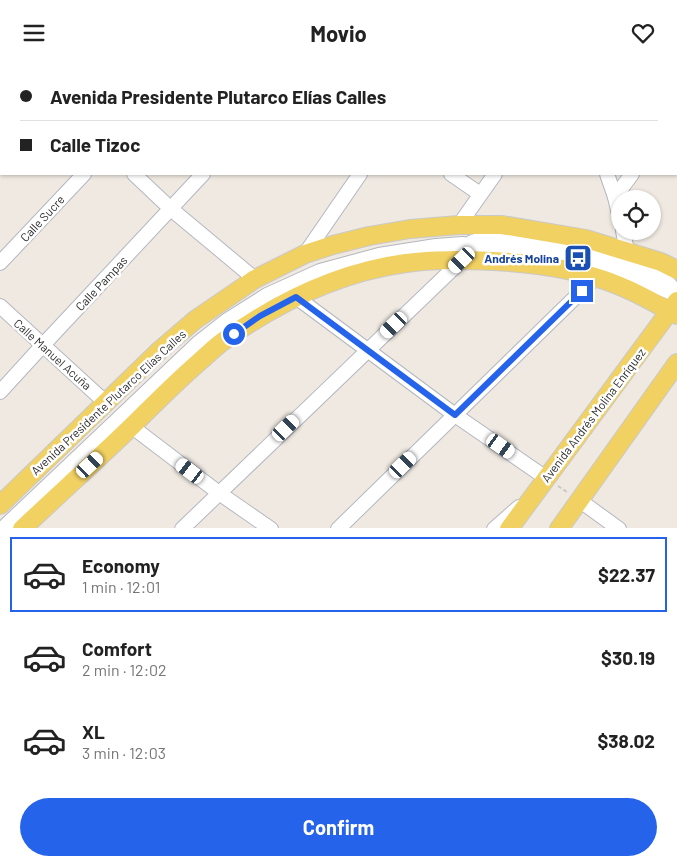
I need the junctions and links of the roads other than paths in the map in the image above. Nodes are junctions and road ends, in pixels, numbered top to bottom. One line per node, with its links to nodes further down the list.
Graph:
1 (83, 175): 18 (street, Calle Sucre)
2 (135, 175): 12 (street)
3 (202, 175): 12 (street, Calle Pampas)
4 (359, 175): 17 (street)
5 (452, 175): 11 (street)
6 (493, 175): 11 (street)
7 (608, 175): 9 (street)
8 (631, 175): 10 (street)
9 (613, 190)
10 (620, 190)
11 (480, 194): 13 (street)
12 (171, 209): 21 (street); 26 (street, Calle Pampas)
13 (459, 225): 15 (main road, Avenida Presidente Plutarco Elías Calles); 17 (main road, Avenida Presidente Plutarco Elías Calles)
14 (625, 240): 15 (street)
15 (627, 251): 19 (main road, Avenida Presidente Plutarco Elías Calles)
16 (462, 252): 20 (main road); 22 (street); 23 (main road); 27 (street); 38 (street)
17 (305, 254): 21 (main road, Avenida Presidente Plutarco Elías Calles)
18 (0, 263)
19 (677, 270)
20 (596, 277): 25 (main road); 31 (street)
21 (255, 279): 30 (main road, Avenida Presidente Plutarco Elías Calles)
22 (677, 293)
23 (296, 297): 27 (street); 32 (main road)
24 (0, 306): 26 (street, Calle Manuel Acuña)
25 (675, 309): 33 (main road, Avenida Andrés Molina Enríquez)
26 (43, 345): 29 (street, Calle Pampas); 30 (street, Calle Manuel Acuña)
27 (367, 351): 31 (street); 34 (street)
28 (677, 363): 36 (main road)
29 (0, 392)
30 (105, 402): 37 (main road, Avenida Presidente Plutarco Elías Calles)
31 (455, 415): 33 (street); 42 (street)
32 (131, 427): 34 (street); 39 (main road)
33 (546, 478): 35 (main road, Avenida Andrés Molina Enríquez)
34 (219, 493): 40 (street); 41 (street)
35 (535, 493): 43 (street); 44 (main road, Avenida Andrés Molina Enríquez)
36 (579, 500): 45 (main road); 46 (street)
37 (0, 505)
38 (3, 528)
39 (23, 528)
40 (183, 528)
41 (269, 528)
42 (339, 528)
43 (495, 528)
44 (510, 528)
45 (560, 528)
46 (618, 528)

